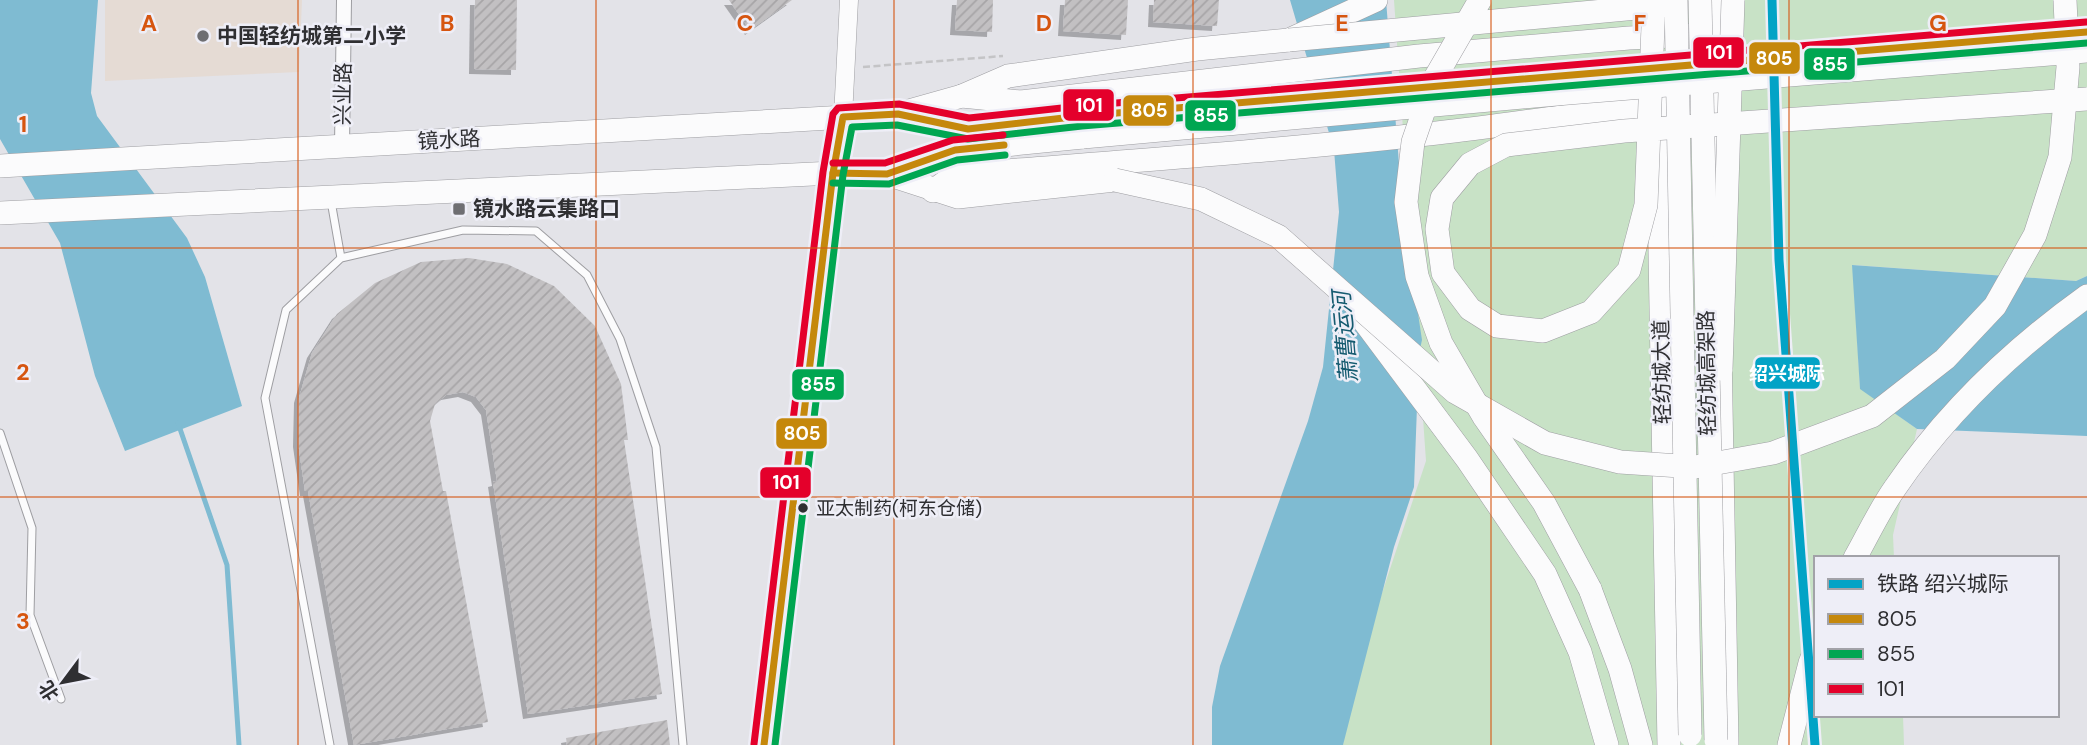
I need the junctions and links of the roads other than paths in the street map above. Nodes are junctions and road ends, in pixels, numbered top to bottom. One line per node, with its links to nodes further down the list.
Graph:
1 (344, 0): 25 (street, 兴业路)
2 (849, 0): 23 (street)
3 (1376, 0): 16 (main road)
4 (1480, 0): 44 (main road, bridge)
5 (1626, 0): 15 (street)
6 (1654, 0): 14 (main road, 轻纺城大道); 19 (main road, bridge)
7 (1675, 0): 46 (main road, 轻纺城高架路, bridge)
8 (1700, 0): 37 (main road, 轻纺城高架路, bridge)
9 (1714, 0): 13 (main road)
10 (1730, 0): 16 (main road, bridge); 37 (main road, bridge)
11 (2065, 0): 34 (main road, bridge)
12 (2087, 32): 24 (main road, bridge)
13 (1715, 34): 14 (main road); 20 (main road)
14 (1654, 36): 15 (main road); 21 (main road, 轻纺城大道)
15 (1629, 38): 18 (main road)
16 (1289, 40): 18 (main road)
17 (2087, 51): 24 (main road, bridge)
18 (962, 96): 22 (main road)
19 (2087, 99)
20 (1716, 102): 21 (main road); 48 (main road)
21 (1657, 104): 29 (main road); 45 (main road, 轻纺城大道)
22 (898, 114): 23 (main road, 镜水路); 24 (main road)
23 (843, 117): 25 (main road, 镜水路); 27 (street)
24 (1082, 126): 28 (main road)
25 (342, 146): 26 (main road, 镜水路)
26 (0, 166)
27 (833, 173): 28 (main road); 30 (main road); 42 (street)
28 (887, 174): 29 (main road)
29 (933, 191): 34 (main road, bridge)
30 (330, 197): 31 (main road); 32 (lane)
31 (9, 213)
32 (341, 258): 40 (lane); 41 (lane)
33 (2087, 296): 36 (main road)
34 (1346, 297): 43 (main road, bridge)
35 (0, 433): 39 (lane)
36 (1856, 556)
37 (1713, 638): 47 (main road, 轻纺城高架路, bridge)
38 (1814, 653): 49 (main road)
39 (61, 699)
40 (330, 745)
41 (683, 745)
42 (764, 745)
43 (1608, 745)
44 (1641, 745)
45 (1669, 745)
46 (1690, 745)
47 (1716, 745)
48 (1727, 745)
49 (1788, 745)

